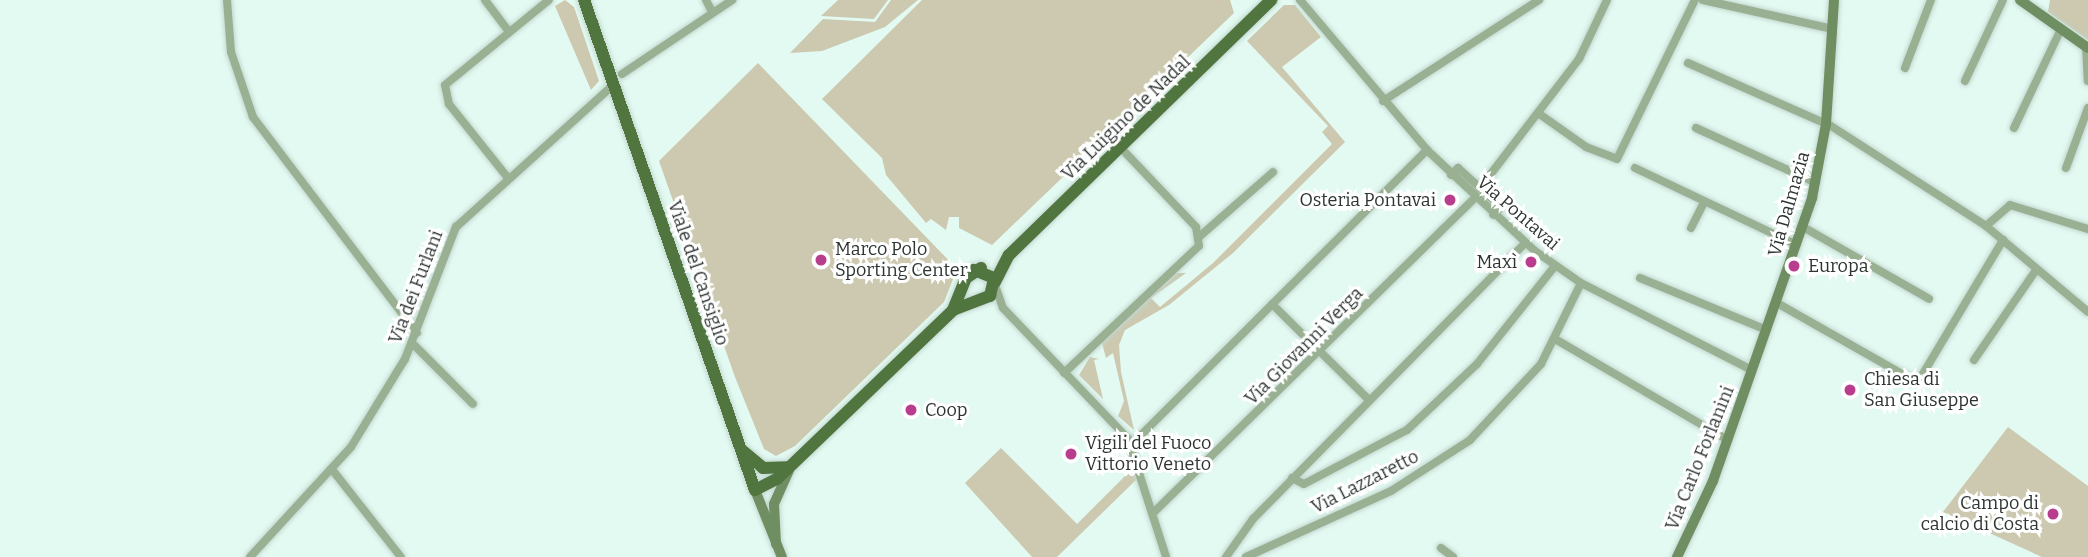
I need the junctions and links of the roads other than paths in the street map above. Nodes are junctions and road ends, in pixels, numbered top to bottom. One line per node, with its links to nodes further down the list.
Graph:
1 (227, 0): 72 (street)
2 (485, 0): 22 (street)
3 (549, 0): 22 (street)
4 (583, 0): 29 (main road, Viale del Cansiglio)
5 (706, 0): 18 (street)
6 (732, 0): 18 (street)
7 (1300, 0): 19 (street, Via Pontavai)
8 (1308, 0): 19 (street, Via Pontavai)
9 (1539, 0): 30 (street)
10 (1607, 0): 32 (street)
11 (1695, 0): 32 (street)
12 (1703, 0): 20 (street)
13 (1834, 0): 20 (street, Via Dalmazia)
14 (1931, 0): 25 (street)
15 (2003, 0): 27 (street)
16 (2020, 0): 21 (street)
17 (1272, 1): 36 (main road, Via Luigino de Nadal)
18 (712, 12): 26 (street)
19 (1314, 14): 30 (street, Via Pontavai)
20 (1833, 29): 33 (street, Via Dalmazia)
21 (2061, 29): 23 (street); 35 (street)
22 (508, 31): 42 (street)
23 (2087, 47): 28 (street)
24 (1688, 63): 33 (street)
25 (1905, 68)
26 (622, 74)
27 (1965, 81)
28 (2088, 81)
29 (613, 85): 42 (street, Via dei Furlani); 83 (main road, Viale del Cansiglio)
30 (1383, 101): 37 (street, Via Pontavai)
31 (2088, 108): 39 (street)
32 (1538, 113): 44 (street)
33 (1826, 124): 43 (street, Via Dalmazia); 48 (street)
34 (1696, 128): 43 (street)
35 (2014, 128)
36 (1121, 148): 52 (street); 56 (main road, Via Luigino de Nadal)
37 (1427, 150): 41 (street, Via Pontavai); 67 (street)
38 (1635, 168): 46 (street)
39 (2066, 168)
40 (1273, 172): 52 (street)
41 (1451, 174): 44 (street); 45 (street, Via Pontavai)
42 (508, 178): 72 (street, Via dei Furlani)
43 (1816, 183): 49 (street, Via Dalmazia)
44 (1479, 188): 47 (street)
45 (1475, 198): 47 (street, Via Pontavai); 75 (street, Via Giovanni Verga)
46 (1704, 202): 50 (street); 55 (street)
47 (1493, 215): 54 (street, Via Pontavai)
48 (1986, 226): 51 (street); 53 (street)
49 (1804, 227): 55 (street, Via Dalmazia); 64 (street)
50 (1691, 228)
51 (2088, 229)
52 (1200, 236): 78 (street)
53 (2003, 240): 59 (street); 66 (street)
54 (1525, 243): 57 (street, Via Pontavai); 79 (street)
55 (1797, 245): 66 (street, Via Dalmazia)
56 (1007, 257): 58 (main road, Via Luigino de Nadal); 63 (main road, Via Luigino de Nadal)
57 (1555, 267): 62 (street, Via Pontavai); 86 (street)
58 (974, 270): 61 (main road, Via Luigino de Nadal); 63 (main road)
59 (2036, 270): 70 (street); 76 (street)
60 (1640, 278): 71 (street)
61 (964, 283): 65 (main road); 69 (main road, Via Luigino de Nadal)
62 (1581, 283): 73 (street, Via Lazzaretto); 77 (street, Via Pontavai)
63 (995, 284): 65 (main road, Via Luigino de Nadal); 68 (street)
64 (1929, 299)
65 (981, 300): 68 (street); 69 (main road, Via Luigino de Nadal)
66 (1777, 303): 71 (street, Via Dalmazia)
67 (1272, 304): 75 (street); 82 (street)
68 (1002, 307): 78 (street)
69 (953, 310): 84 (main road, Via Luigino de Nadal)
70 (2088, 312)
71 (1767, 330): 77 (street, Via Dalmazia)
72 (417, 333): 74 (street, Via dei Furlani)
73 (1555, 339): 81 (street); 96 (street, Via Lazzaretto)
74 (412, 343): 80 (street); 85 (street, Via dei Furlani)
75 (1321, 352): 79 (street); 88 (street, Via Giovanni Verga)
76 (1974, 360)
77 (1752, 370): 81 (street, Via Carlo Forlanini)
78 (1064, 373): 82 (street)
79 (1368, 400): 86 (street)
80 (473, 404)
81 (1728, 440): 98 (street, Via Carlo Forlanini)
82 (1131, 445): 88 (street)
83 (741, 448): 84 (main road); 87 (main road, Viale del Cansiglio)
84 (791, 466): 87 (main road, Via Luigino de Nadal); 89 (street, Via Luigino de Nadal)
85 (334, 472): 91 (street, Via dei Furlani); 92 (street)
86 (1292, 478): 95 (street)
87 (755, 490): 89 (street, Viale del Cansiglio)
88 (1154, 512): 94 (street)
89 (776, 544): 93 (street, Viale del Cansiglio)
90 (1441, 548): 97 (street)
91 (250, 557)
92 (401, 557)
93 (782, 557)
94 (1166, 557)
95 (1226, 557)
96 (1246, 557)
97 (1453, 557)
98 (1677, 557)

